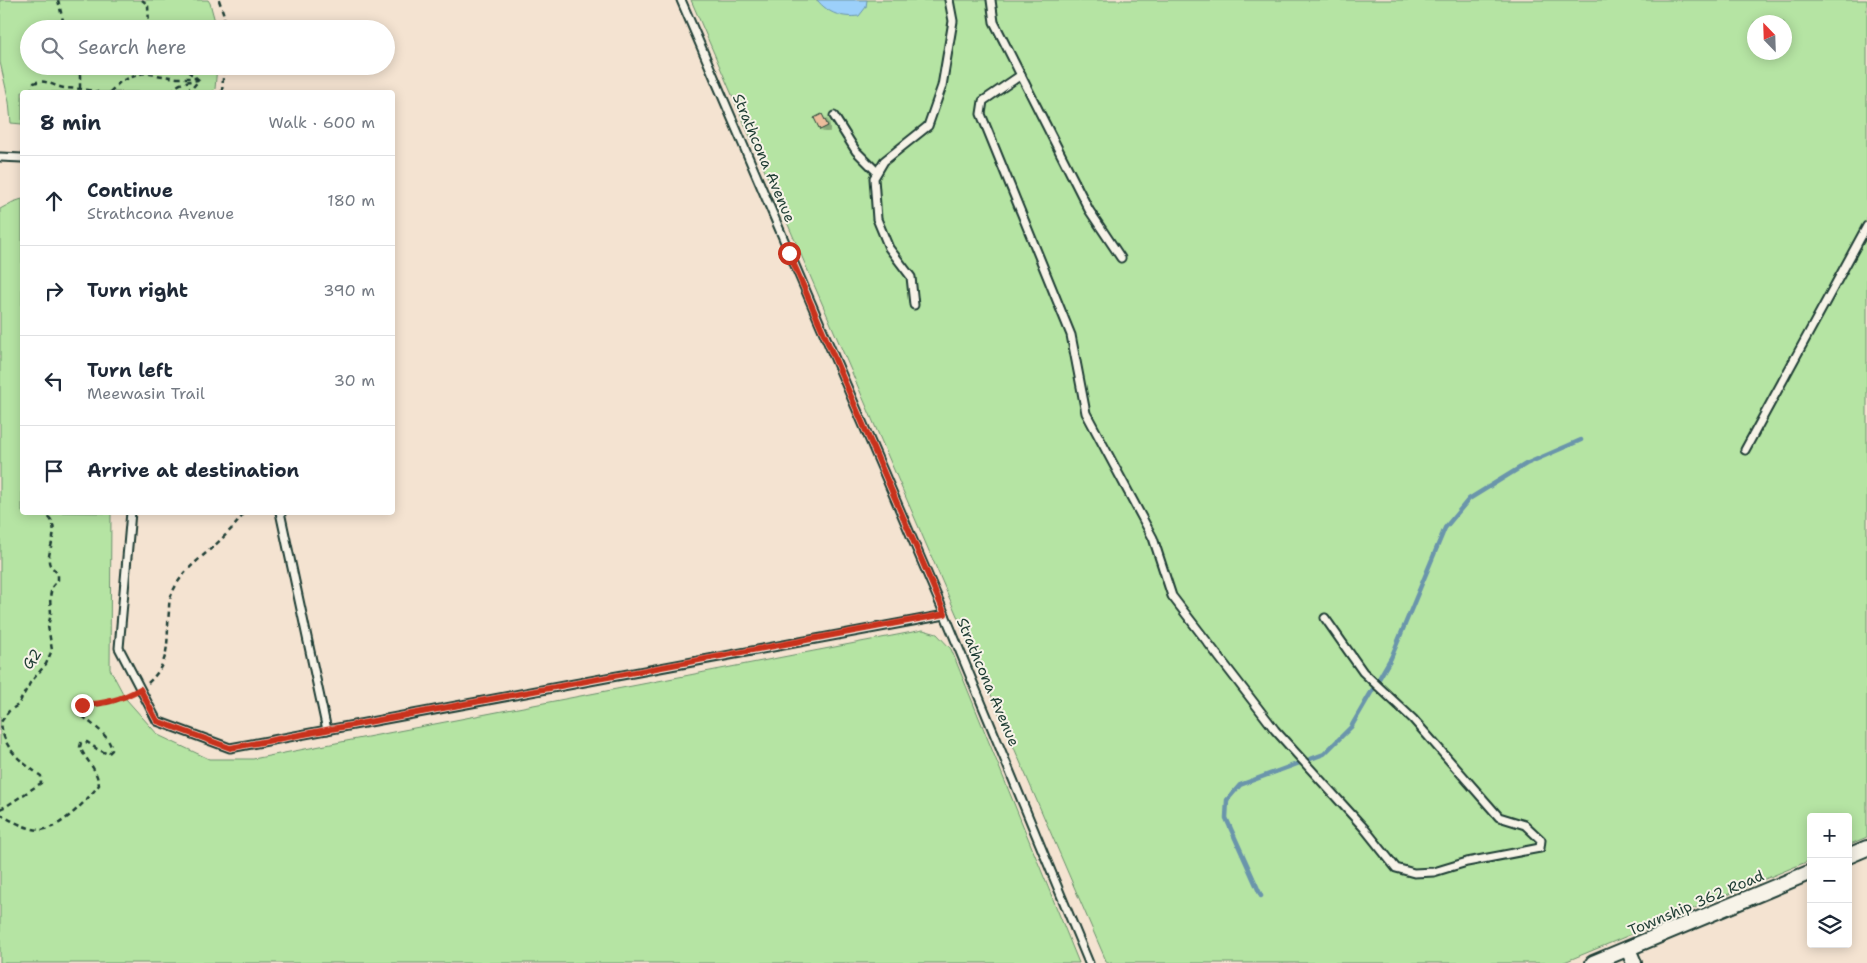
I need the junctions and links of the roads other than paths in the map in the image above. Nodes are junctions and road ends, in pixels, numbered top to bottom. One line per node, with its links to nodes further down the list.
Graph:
1 (681, 0): 15 (lane, Strathcona Avenue)
2 (949, 0): 8 (lane)
3 (991, 0): 4 (lane)
4 (1021, 75): 10 (lane); 16 (lane)
5 (834, 116): 8 (lane)
6 (0, 157): 7 (lane)
7 (20, 158)
8 (877, 172): 11 (lane)
9 (1867, 226): 12 (lane)
10 (1122, 258)
11 (914, 305)
12 (1744, 450)
13 (131, 515): 17 (lane)
14 (281, 515): 17 (lane)
15 (945, 614): 17 (lane); 22 (lane, Strathcona Avenue)
16 (1325, 618)
17 (326, 730)
18 (1867, 848): 19 (street)
19 (1852, 854)
20 (1807, 874): 21 (street, Township 362 Road)
21 (1628, 949): 23 (street, Township 362 Road); 24 (street)
22 (1089, 963)
23 (1593, 963)
24 (1634, 963)

